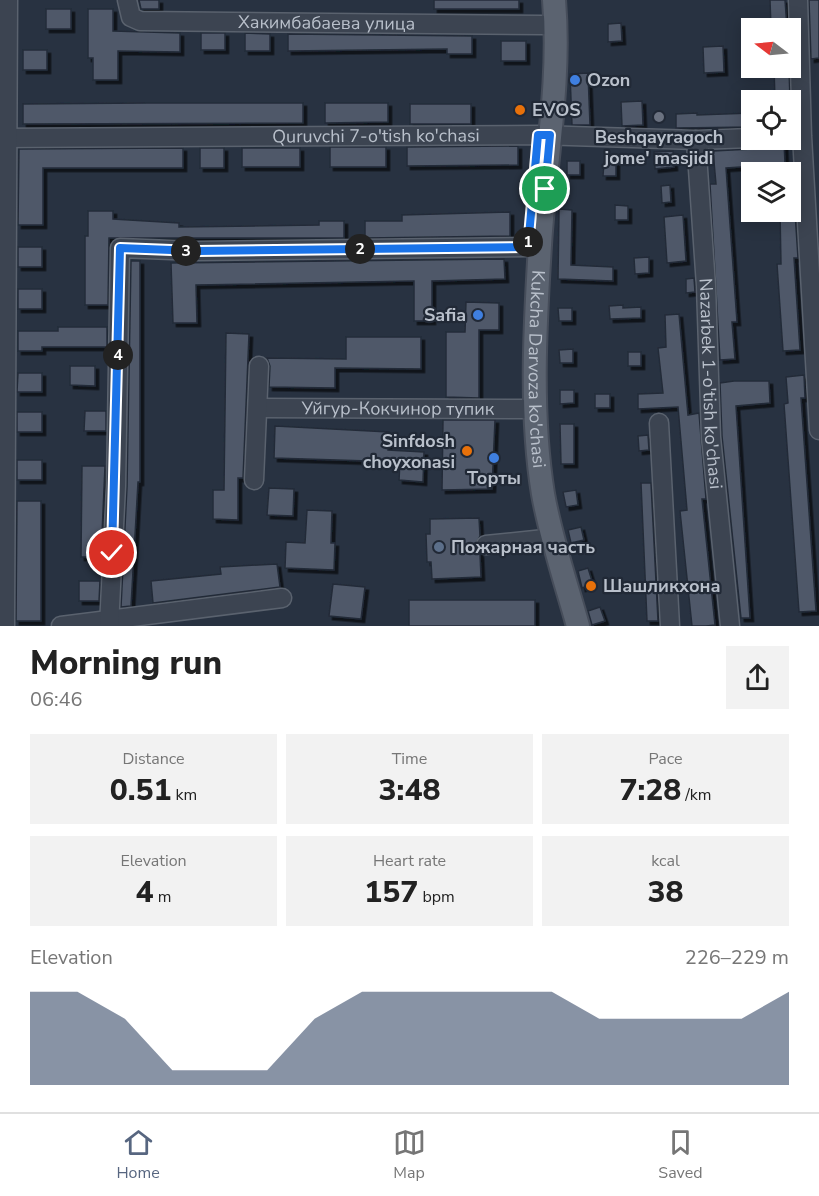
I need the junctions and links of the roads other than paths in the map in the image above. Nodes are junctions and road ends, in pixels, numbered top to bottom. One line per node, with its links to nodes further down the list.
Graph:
1 (9, 0): 9 (street)
2 (127, 0): 6 (street, Хакимбабаева улица)
3 (541, 0): 6 (main road, Kukcha Darvoza ko'chasi)
4 (554, 0): 8 (main road, Kukcha Darvoza ko'chasi)
5 (798, 0): 7 (street)
6 (543, 25): 8 (main road, Kukcha Darvoza ko'chasi)
7 (797, 90)
8 (544, 135): 9 (street, Quruvchi 7-o'tish ko'chasi); 11 (street, Quruvchi 7-o'tish ko'chasi); 13 (main road, Kukcha Darvoza ko'chasi); 16 (main road, Kukcha Darvoza ko'chasi)
9 (4, 138): 24 (street)
10 (741, 138): 11 (street, Quruvchi 7-o'tish ko'chasi)
11 (696, 140): 29 (street, Nazarbek 1-o'tish ko'chasi)
12 (797, 150): 18 (street)
13 (528, 247): 16 (main road, Kukcha Darvoza ko'chasi); 23 (street)
14 (259, 366): 15 (street)
15 (258, 408): 16 (street, Уйгур-Кокчинор тупик); 19 (street)
16 (530, 409): 20 (main road, Kukcha Darvoza ko'chasi)
17 (659, 423): 28 (street)
18 (819, 430)
19 (254, 480)
20 (548, 539): 21 (street); 26 (main road, Kukcha Darvoza ko'chasi); 27 (main road, Kukcha Darvoza ko'chasi)
21 (486, 545)
22 (282, 598): 23 (street)
23 (109, 623): 25 (street)
24 (5, 626)
25 (61, 626)
26 (564, 626)
27 (578, 626)
28 (670, 626)
29 (730, 626)

